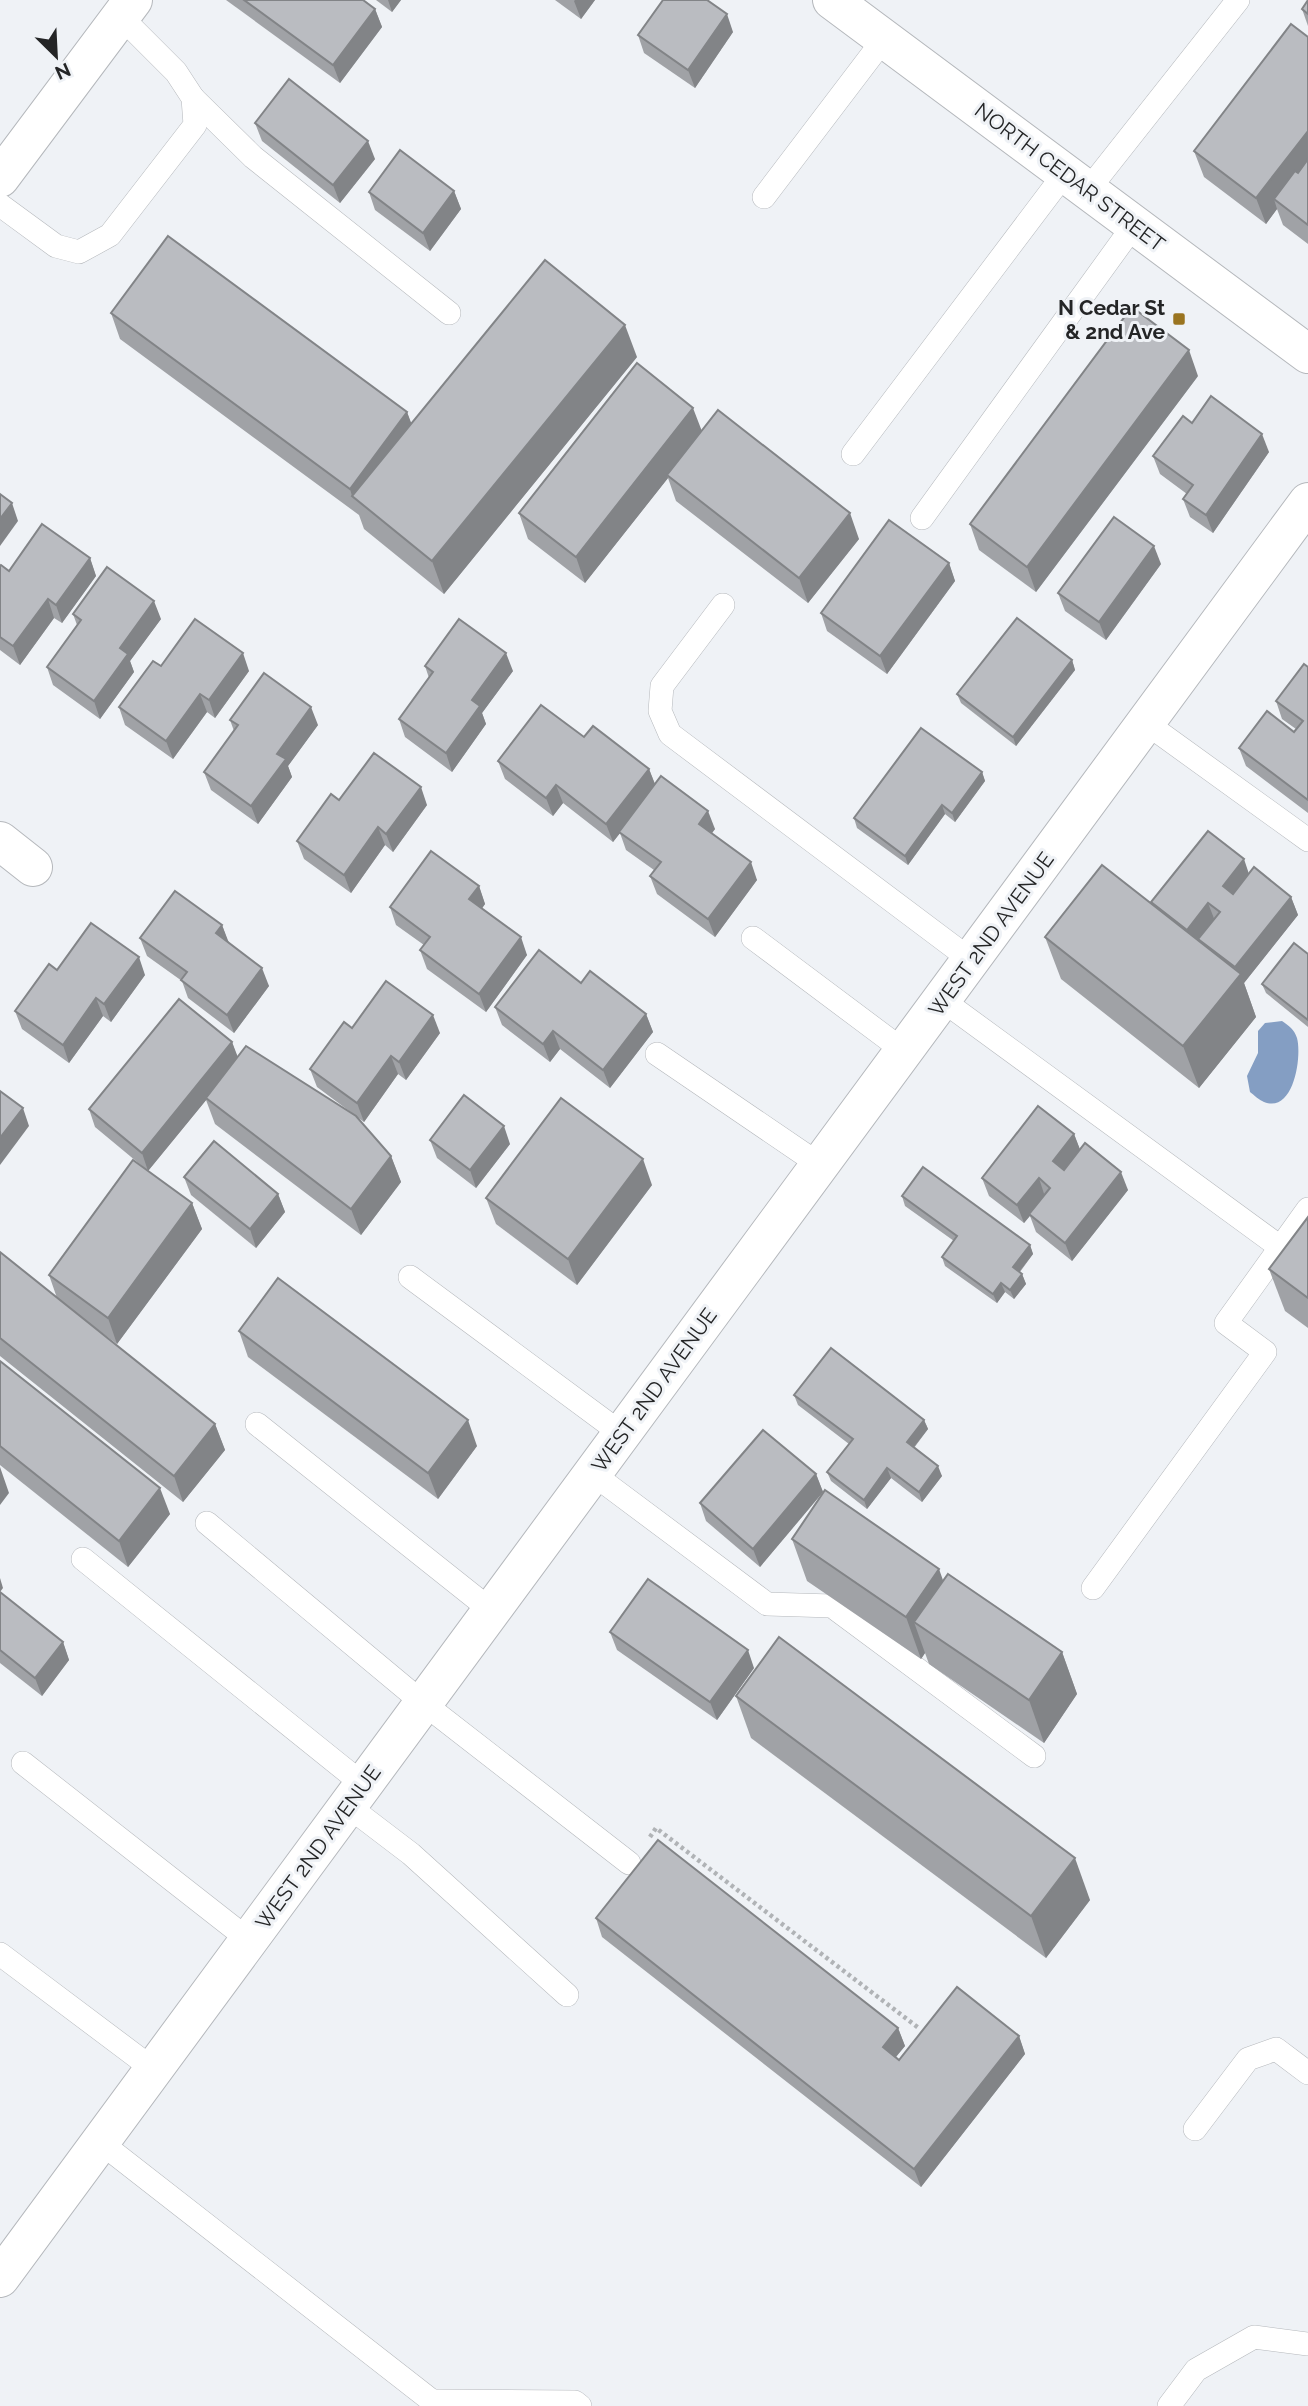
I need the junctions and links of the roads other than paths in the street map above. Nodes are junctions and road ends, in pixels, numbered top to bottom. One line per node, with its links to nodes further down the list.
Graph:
1 (832, 0): 4 (street, NORTH CEDAR STREET)
2 (1238, 0): 7 (lane)
3 (127, 8): 5 (lane); 6 (street)
4 (884, 39): 7 (street, NORTH CEDAR STREET); 8 (lane)
5 (193, 98): 9 (lane); 11 (lane)
6 (0, 178)
7 (1077, 182): 10 (street, NORTH CEDAR STREET); 13 (lane)
8 (764, 197)
9 (0, 205)
10 (1134, 225): 12 (street, NORTH CEDAR STREET); 15 (lane)
11 (449, 313)
12 (1308, 354)
13 (853, 454)
14 (1308, 502): 17 (street, WEST 2ND AVENUE)
15 (922, 518)
16 (723, 605): 22 (lane)
17 (1146, 723): 19 (lane); 22 (street, WEST 2ND AVENUE)
18 (0, 841): 20 (street)
19 (1308, 841)
20 (33, 867)
21 (753, 938): 24 (lane)
22 (971, 960): 23 (street, WEST 2ND AVENUE)
23 (942, 1000): 24 (street, WEST 2ND AVENUE); 28 (lane)
24 (904, 1051): 26 (street, WEST 2ND AVENUE)
25 (657, 1054): 26 (lane)
26 (820, 1165): 31 (street, WEST 2ND AVENUE)
27 (1308, 1209): 28 (lane)
28 (1280, 1247): 35 (lane)
29 (410, 1277): 31 (lane)
30 (257, 1424): 36 (lane)
31 (622, 1434): 32 (street, WEST 2ND AVENUE)
32 (593, 1474): 36 (street, WEST 2ND AVENUE); 38 (lane)
33 (206, 1524): 37 (lane)
34 (83, 1559): 40 (lane)
35 (1093, 1588)
36 (492, 1611): 37 (street, WEST 2ND AVENUE)
37 (423, 1703): 40 (street, WEST 2ND AVENUE); 41 (lane)
38 (1034, 1756)
39 (23, 1763): 42 (lane)
40 (356, 1796): 42 (street, WEST 2ND AVENUE); 44 (lane)
41 (629, 1863)
42 (249, 1940): 45 (street, WEST 2ND AVENUE)
43 (0, 1954): 45 (lane)
44 (567, 1995)
45 (153, 2069): 48 (street, WEST 2ND AVENUE)
46 (1308, 2073): 47 (lane)
47 (1195, 2129)
48 (100, 2142): 49 (street, WEST 2ND AVENUE); 51 (lane)
49 (4, 2265)
50 (1308, 2344): 53 (lane)
51 (433, 2404): 52 (lane)
52 (580, 2406)
53 (1169, 2406)

